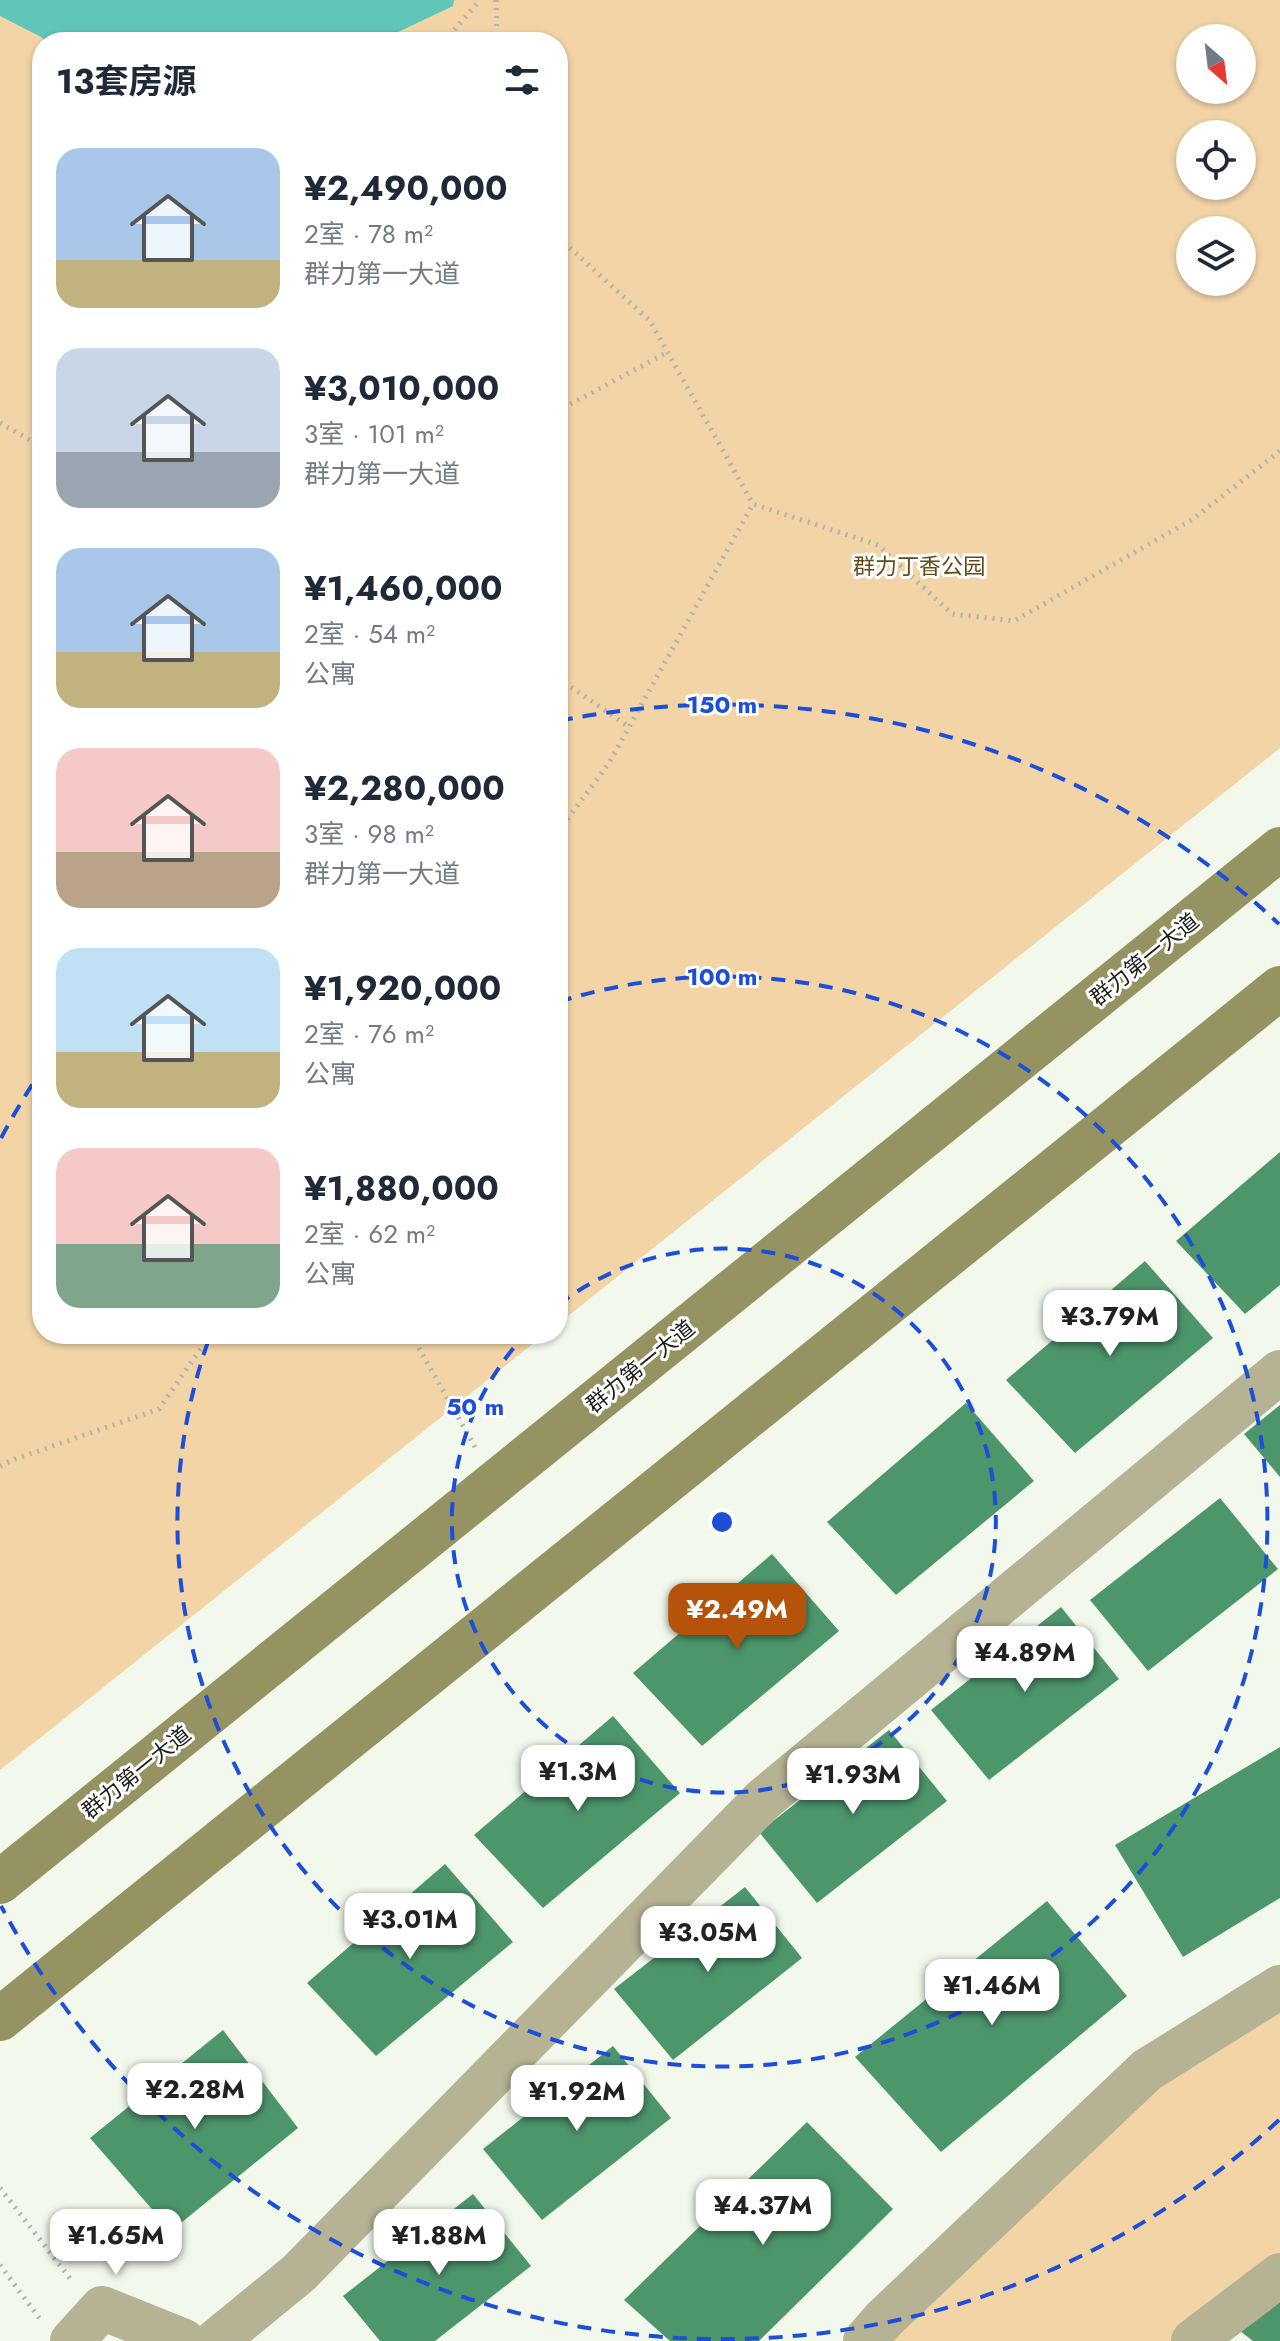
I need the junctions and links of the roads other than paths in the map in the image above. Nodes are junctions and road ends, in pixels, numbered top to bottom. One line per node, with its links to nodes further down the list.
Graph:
1 (1280, 849): 4 (main road, 群力第一大道)
2 (1280, 988): 6 (main road)
3 (1280, 1372): 10 (street)
4 (0, 1882)
5 (1280, 1987): 11 (street)
6 (0, 2019)
7 (1280, 2275): 12 (street)
8 (59, 2335): 9 (street)
9 (184, 2341)
10 (216, 2341)
11 (865, 2341)
12 (1193, 2341)

